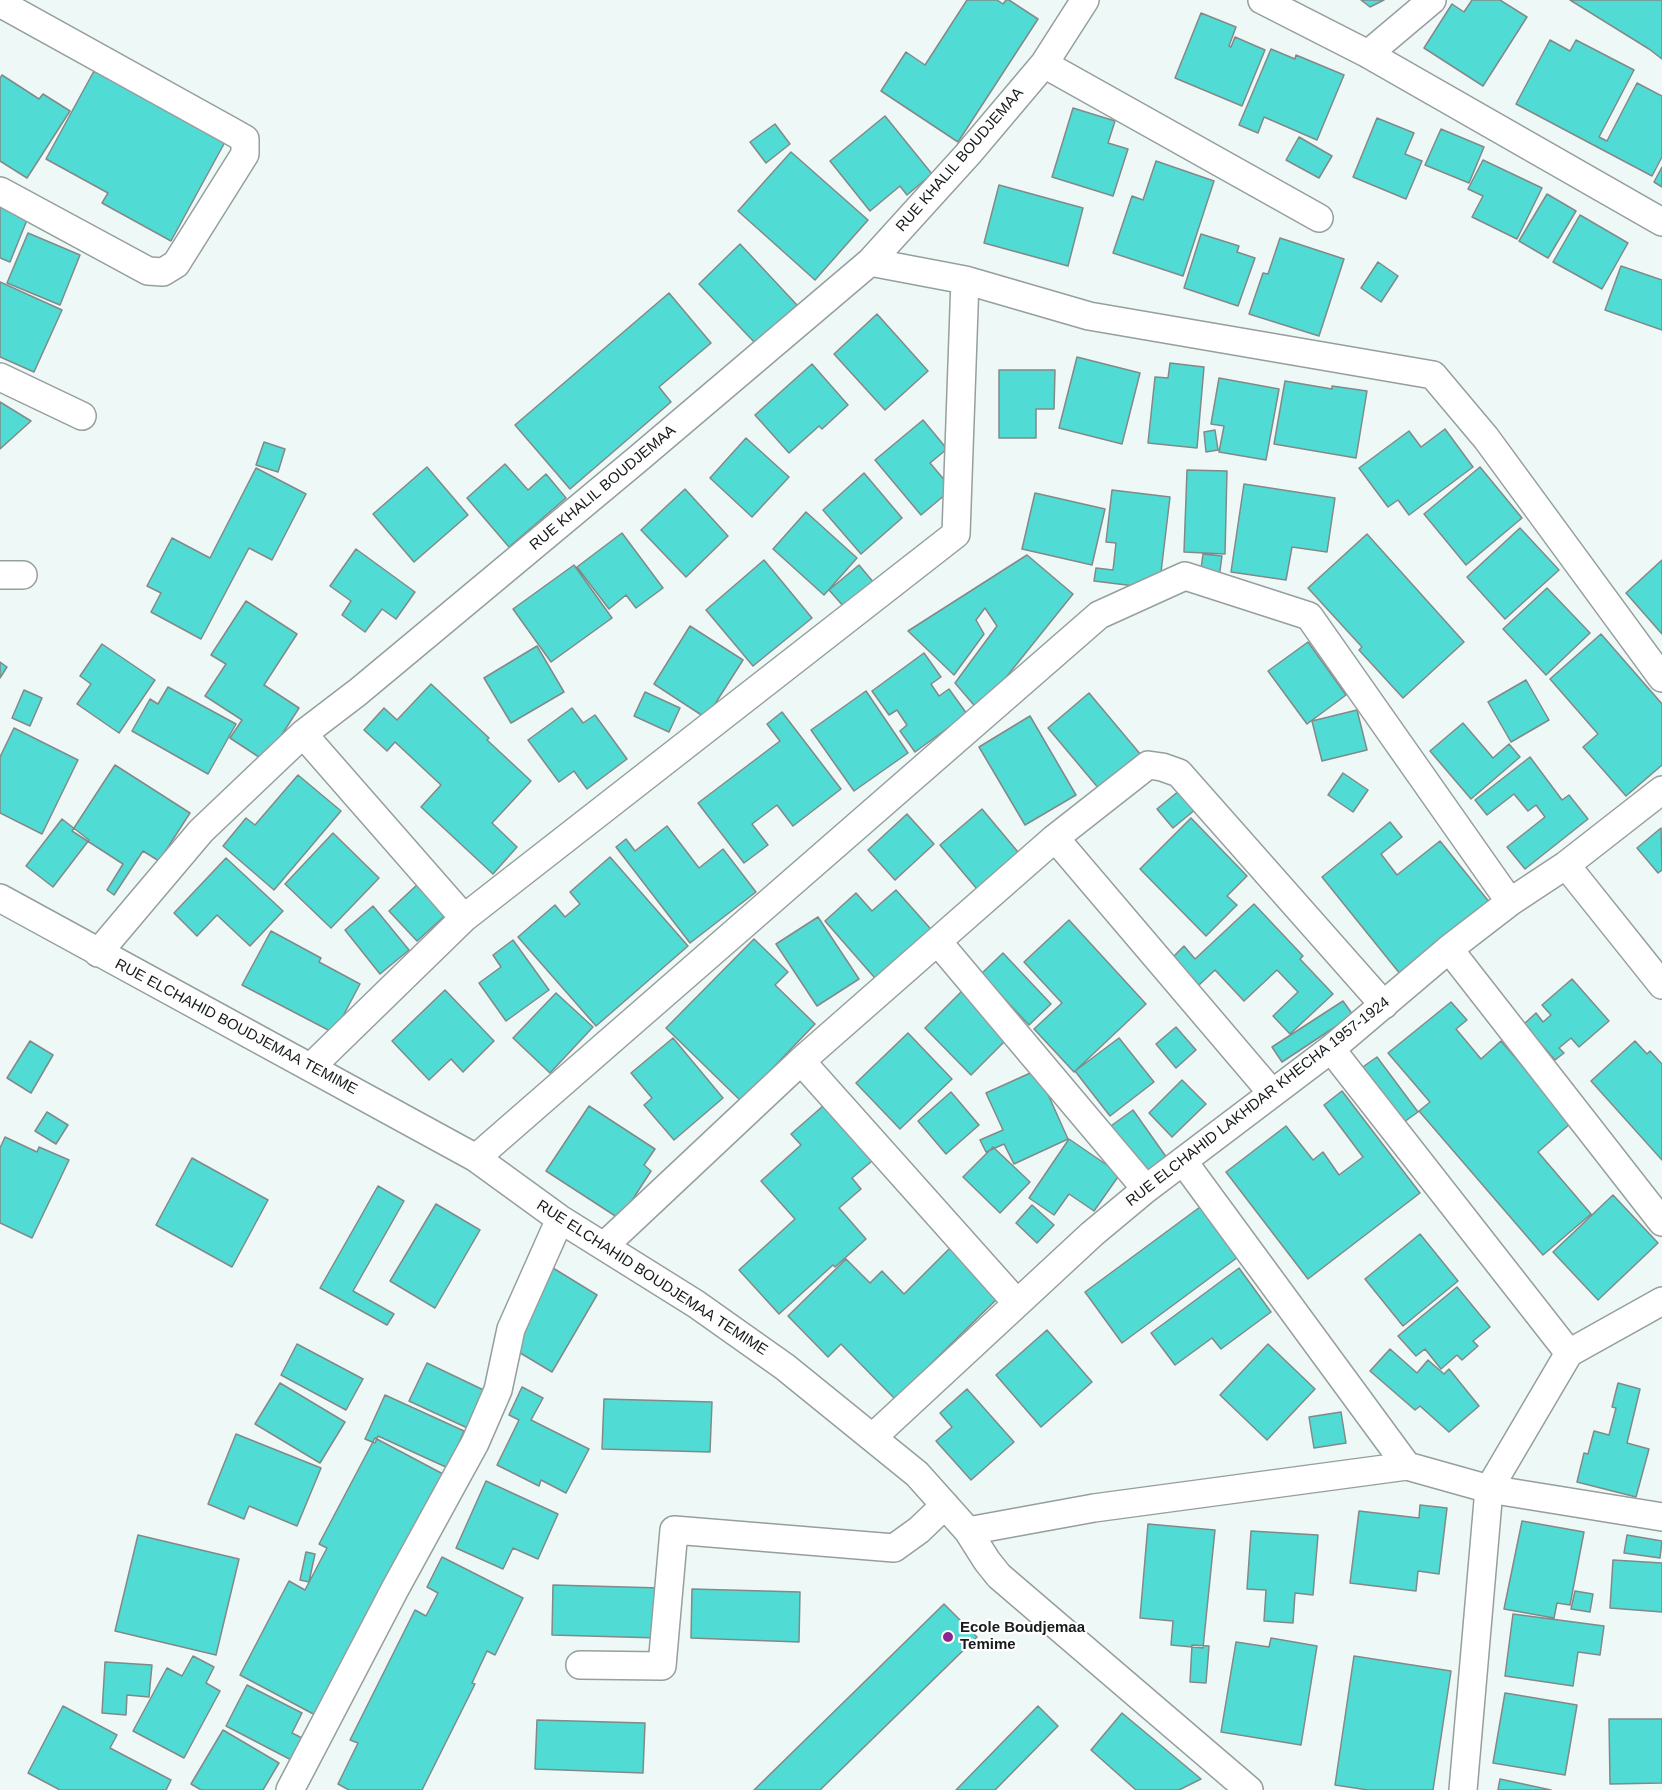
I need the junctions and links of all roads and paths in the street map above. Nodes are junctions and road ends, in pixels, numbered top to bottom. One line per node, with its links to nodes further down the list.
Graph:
1 (1085, 0): 6 (street, RUE KHALIL BOUDJEMAA)
2 (1262, 0): 5 (street)
3 (1432, 0): 5 (street)
4 (0, 3): 7 (street)
5 (1368, 54): 9 (street)
6 (1044, 64): 8 (street); 10 (street, RUE KHALIL BOUDJEMAA)
7 (0, 191)
8 (1319, 218)
9 (1662, 222)
10 (870, 261): 11 (street); 15 (street, RUE KHALIL BOUDJEMAA)
11 (965, 279): 14 (street); 21 (street)
12 (0, 377): 13 (street)
13 (82, 416)
14 (1662, 678)
15 (303, 734): 21 (street); 24 (street, RUE KHALIL BOUDJEMAA)
16 (1662, 790): 18 (street, RUE ELCHAHID LAKHDAR KHECHA 1957-1924)
17 (1055, 838): 22 (street); 26 (street); 30 (street)
18 (1566, 865): 20 (street, RUE ELCHAHID LAKHDAR KHECHA 1957-1924); 25 (street)
19 (0, 898): 24 (street, RUE ELCHAHID BOUDJEMAA TEMIME)
20 (1510, 902): 23 (street, RUE ELCHAHID LAKHDAR KHECHA 1957-1924); 31 (street)
21 (464, 918): 29 (street)
22 (939, 942): 28 (street); 33 (street)
23 (1449, 949): 26 (street, RUE ELCHAHID LAKHDAR KHECHA 1957-1924); 35 (street)
24 (98, 953): 29 (street, RUE ELCHAHID BOUDJEMAA TEMIME)
25 (1662, 985)
26 (1384, 1005): 27 (street, RUE ELCHAHID LAKHDAR KHECHA 1957-1924)
27 (1331, 1049): 30 (street, RUE ELCHAHID LAKHDAR KHECHA 1957-1924); 39 (street)
28 (801, 1061): 36 (street); 38 (street)
29 (310, 1067): 31 (street, RUE ELCHAHID BOUDJEMAA TEMIME)
30 (1272, 1093): 32 (street, RUE ELCHAHID LAKHDAR KHECHA 1957-1924)
31 (476, 1158): 34 (street, RUE ELCHAHID BOUDJEMAA TEMIME)
32 (1184, 1161): 33 (street, RUE ELCHAHID LAKHDAR KHECHA 1957-1924); 41 (street)
33 (1146, 1189): 38 (street, RUE ELCHAHID LAKHDAR KHECHA 1957-1924)
34 (560, 1219): 36 (street, RUE ELCHAHID BOUDJEMAA TEMIME); 47 (street)
35 (1662, 1222)
36 (604, 1246): 40 (street, RUE ELCHAHID BOUDJEMAA TEMIME)
37 (1662, 1301): 39 (street)
38 (1017, 1303): 40 (street, RUE ELCHAHID LAKHDAR KHECHA 1957-1924)
39 (1569, 1353): 42 (street)
40 (873, 1437): 43 (street, RUE ELCHAHID BOUDJEMAA TEMIME)
41 (1407, 1466): 42 (street); 45 (street)
42 (1489, 1490): 44 (street); 49 (street)
43 (945, 1505): 45 (street, RUE ELCHAHID BOUDJEMAA TEMIME); 46 (street)
44 (1662, 1517)
45 (968, 1531): 48 (street, RUE ELCHAHID BOUDJEMAA TEMIME)
46 (580, 1665)
47 (291, 1790)
48 (1249, 1790)
49 (1463, 1790)

